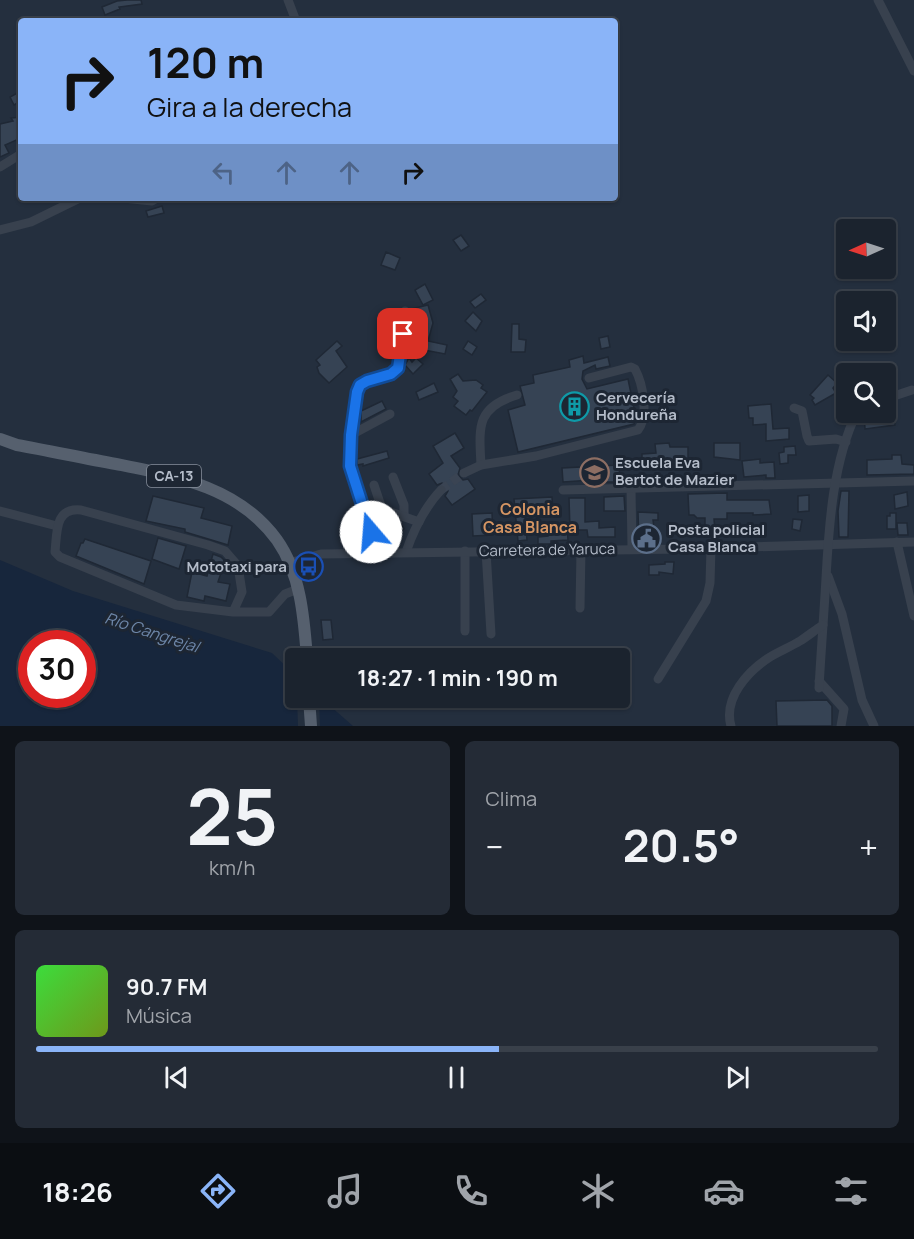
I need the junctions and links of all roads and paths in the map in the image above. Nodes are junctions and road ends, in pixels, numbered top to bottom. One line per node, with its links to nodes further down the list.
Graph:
1 (288, 0): 3 (street)
2 (878, 0): 4 (street)
3 (295, 18)
4 (914, 71)
5 (18, 156): 6 (street)
6 (0, 167)
7 (74, 201): 8 (street)
8 (0, 230)
9 (405, 311): 17 (street)
10 (589, 378): 20 (street)
11 (912, 390): 13 (street)
12 (517, 395): 20 (street)
13 (896, 395)
14 (794, 408): 19 (street)
15 (390, 414): 17 (street)
16 (851, 423): 19 (street)
17 (351, 435): 42 (street)
18 (0, 439): 43 (main road, CA-13)
19 (846, 442): 24 (street)
20 (481, 465): 21 (street)
21 (464, 473)
22 (393, 477): 30 (street)
23 (914, 481): 24 (street)
24 (836, 484): 26 (street); 35 (street)
25 (374, 485): 30 (street)
26 (631, 489): 28 (street); 36 (street)
27 (441, 490): 31 (street)
28 (563, 490)
29 (0, 512): 32 (street)
30 (404, 516): 31 (street)
31 (419, 522): 41 (street)
32 (57, 526): 47 (street); 47 (street)
33 (914, 542): 34 (street, Carretera de Yaruca)
34 (897, 543): 35 (street, Carretera de Yaruca); 48 (street)
35 (827, 544): 37 (street, Carretera de Yaruca); 44 (street)
36 (632, 548): 37 (street, Carretera de Yaruca); 38 (street, Carretera de Yaruca)
37 (711, 548): 53 (street)
38 (581, 549): 40 (street, Carretera de Yaruca); 46 (street)
39 (465, 551): 40 (street, Carretera de Yaruca); 41 (street, Carretera de Yaruca); 50 (street)
40 (486, 551): 51 (street)
41 (406, 552): 42 (street, Carretera de Yaruca)
42 (378, 553): 43 (street, Carretera de Yaruca)
43 (289, 563): 45 (main road, CA-13)
44 (826, 571): 49 (street); 54 (street)
45 (298, 589): 47 (street); 52 (main road, CA-13)
46 (580, 608)
47 (232, 612)
48 (914, 616)
49 (823, 625): 56 (street); 58 (street)
50 (465, 631)
51 (491, 634)
52 (306, 648)
53 (658, 679)
54 (862, 700): 56 (street); 60 (street)
55 (310, 708): 57 (main road)
56 (844, 709): 59 (street)
57 (311, 726)
58 (731, 726)
59 (841, 726)
60 (874, 726)

